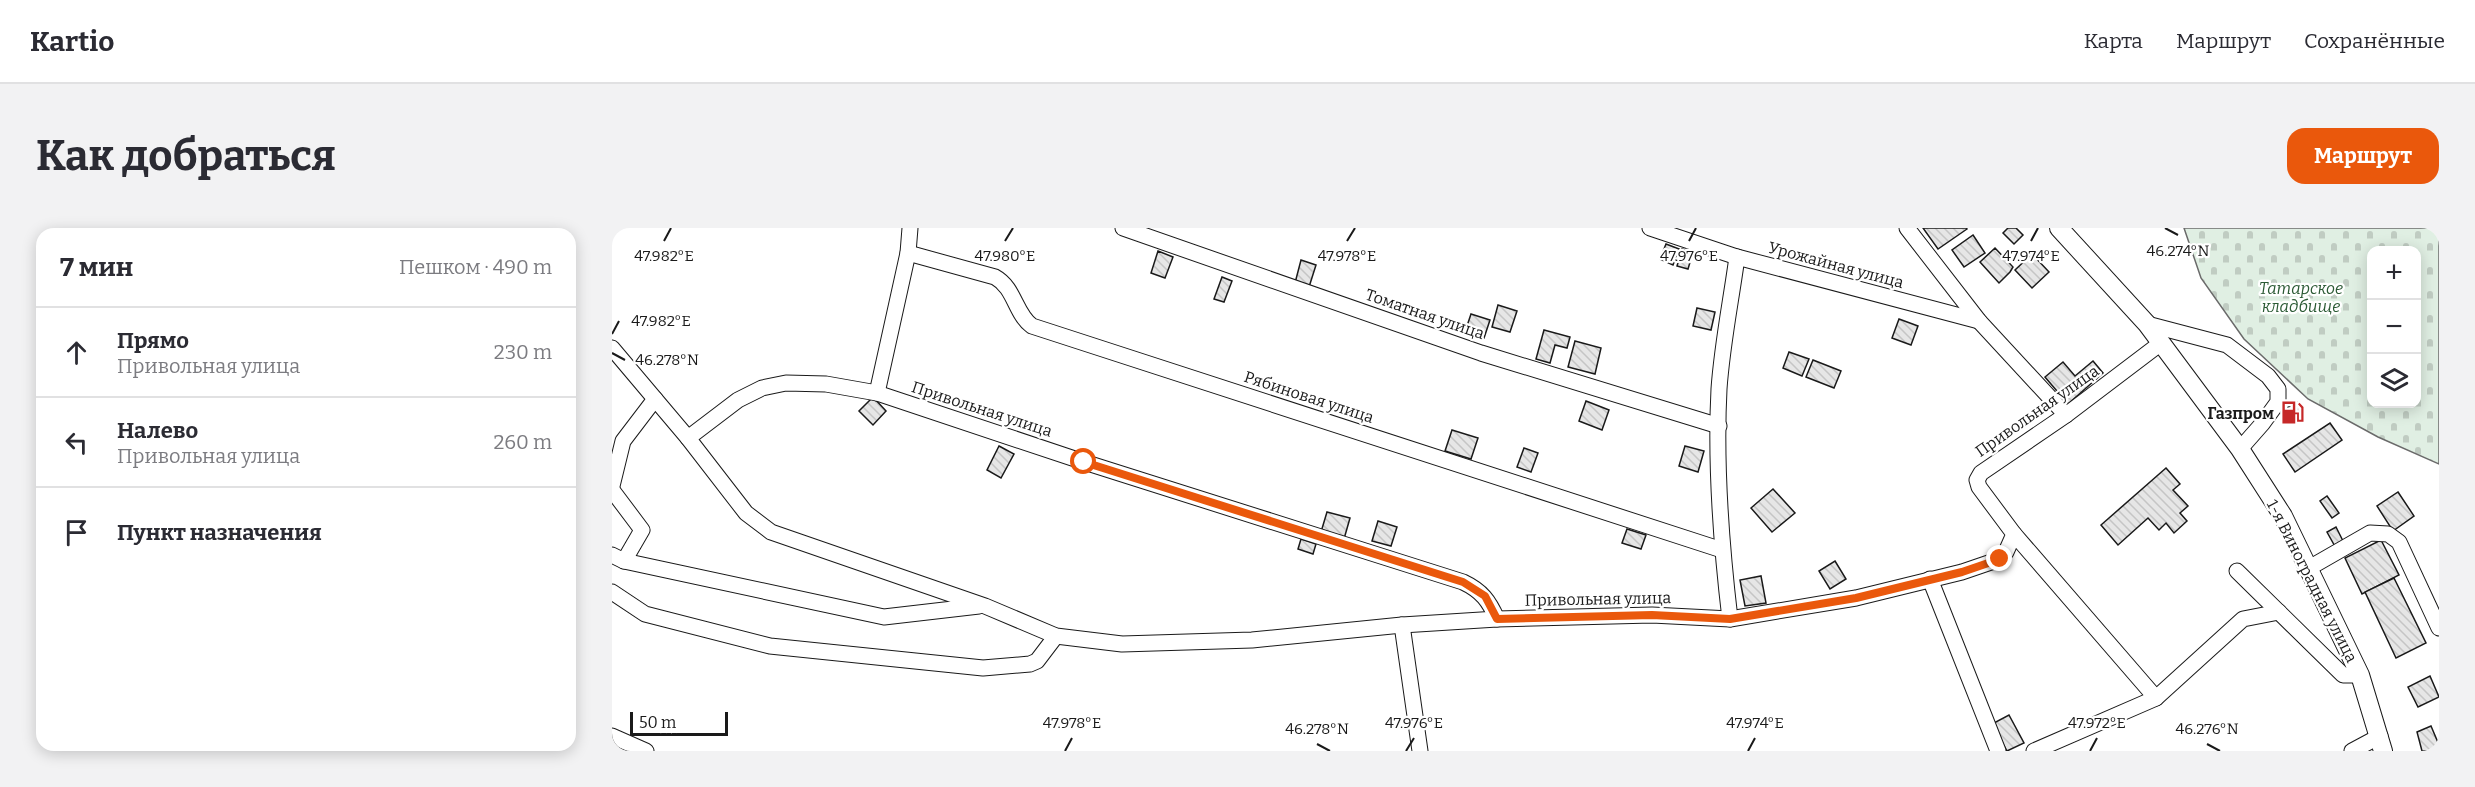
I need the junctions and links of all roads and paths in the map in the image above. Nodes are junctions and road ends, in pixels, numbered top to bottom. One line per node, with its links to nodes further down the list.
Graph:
1 (910, 228): 6 (street)
2 (1123, 228): 15 (street, Томатная улица)
3 (1650, 228): 7 (street, Урожайная улица)
4 (1907, 228): 8 (street)
5 (2059, 228): 9 (main road, 1-я Виноградная улица)
6 (908, 253): 12 (street); 20 (street, Рябиновая улица)
7 (1737, 257): 8 (street, Урожайная улица); 15 (street)
8 (1979, 321): 14 (street)
9 (2147, 324): 10 (main road, 1-я Виноградная улица); 17 (street)
10 (2161, 343): 14 (street, Привольная улица); 17 (main road, 1-я Виноградная улица)
11 (612, 348): 13 (street)
12 (877, 393): 16 (street, Привольная улица); 28 (street, Привольная улица)
13 (655, 399): 16 (street); 18 (street)
14 (2066, 415): 19 (street, Привольная улица)
15 (1719, 426): 20 (street)
16 (688, 438): 26 (street)
17 (2240, 449): 22 (main road, 1-я Виноградная улица)
18 (612, 488): 21 (street)
19 (2014, 534): 24 (street, Привольная улица); 34 (street)
20 (1722, 550): 29 (street)
21 (618, 558): 26 (street)
22 (2309, 568): 31 (street); 33 (main road, 1-я Виноградная улица)
23 (2237, 571): 27 (street)
24 (1930, 579): 29 (street, Привольная улица); 39 (street)
25 (612, 592): 32 (street)
26 (985, 606): 32 (street)
27 (2279, 612): 33 (street); 34 (street)
28 (1497, 619): 29 (street, Привольная улица); 30 (street)
29 (1730, 619)
30 (1402, 625): 32 (street); 38 (street)
31 (2439, 627)
32 (1056, 636)
33 (2360, 675): 36 (main road, 1-я Виноградная улица)
34 (2156, 698): 40 (street)
35 (612, 736): 37 (street)
36 (2382, 744): 41 (street)
37 (646, 751)
38 (1420, 751)
39 (1998, 751)
40 (2034, 751)
41 (2352, 751)

